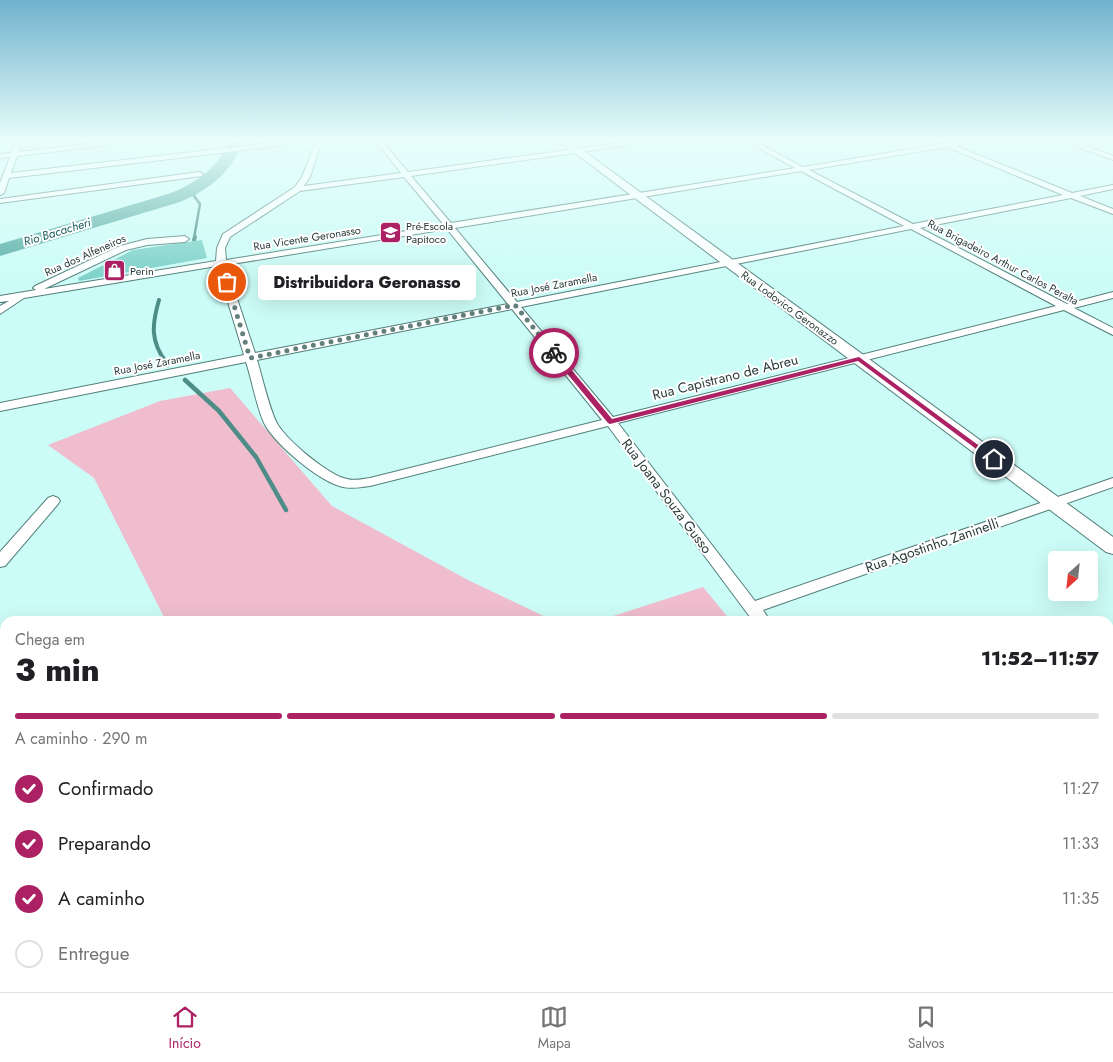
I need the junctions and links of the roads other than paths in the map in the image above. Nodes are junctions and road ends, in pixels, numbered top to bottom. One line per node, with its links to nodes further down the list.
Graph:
1 (101, 187): 12 (street)
2 (310, 187): 9 (street)
3 (417, 187): 14 (street, Rua Joana Souza Gusso)
4 (628, 187): 10 (main road, Rua Lodovico Geronazzo)
5 (687, 187): 10 (street, Rua Vicente Geronasso)
6 (837, 187): 15 (street, Rua Brigadeiro Arthur Carlos Peralta)
7 (1052, 187): 11 (street)
8 (1111, 187): 11 (street, Rua José Zaramella)
9 (298, 189): 17 (street)
10 (638, 195): 14 (street, Rua Vicente Geronasso); 18 (main road, Rua Lodovico Geronazzo)
11 (1071, 195): 13 (street); 15 (street, Rua José Zaramella)
12 (0, 201)
13 (1113, 212)
14 (449, 226): 17 (street, Rua Vicente Geronasso); 22 (street, Rua Joana Souza Gusso)
15 (912, 227): 18 (street, Rua José Zaramella); 23 (street, Rua Brigadeiro Arthur Carlos Peralta)
16 (185, 238): 19 (street, Rua dos Alfeneiros)
17 (221, 263): 19 (street, Rua Vicente Geronasso); 26 (street)
18 (729, 263): 22 (street, Rua José Zaramella); 27 (main road, Rua Lodovico Geronazzo)
19 (26, 295): 21 (street, Rua Vicente Geronasso); 24 (street, Rua dos Alfeneiros)
20 (1113, 295): 23 (street, Rua Capistrano de Abreu)
21 (0, 299)
22 (515, 305): 26 (street, Rua José Zaramella); 29 (street, Rua Joana Souza Gusso)
23 (1065, 307): 25 (street, Rua Brigadeiro Arthur Carlos Peralta); 27 (street, Rua Capistrano de Abreu)
24 (0, 311)
25 (1113, 332)
26 (250, 358): 28 (street, Rua José Zaramella); 29 (street, Rua Capistrano de Abreu)
27 (859, 359): 29 (street, Rua Capistrano de Abreu); 32 (main road, Rua Lodovico Geronazzo)
28 (0, 407)
29 (610, 421): 35 (street, Rua Joana Souza Gusso)
30 (1113, 482): 32 (street, Rua Agostinho Zaninelli)
31 (53, 501): 34 (street)
32 (1054, 503): 33 (main road, Rua Lodovico Geronazzo); 35 (street, Rua Agostinho Zaninelli)
33 (1113, 547)
34 (0, 562)
35 (752, 608): 36 (street, Rua Joana Souza Gusso)
36 (758, 616)

